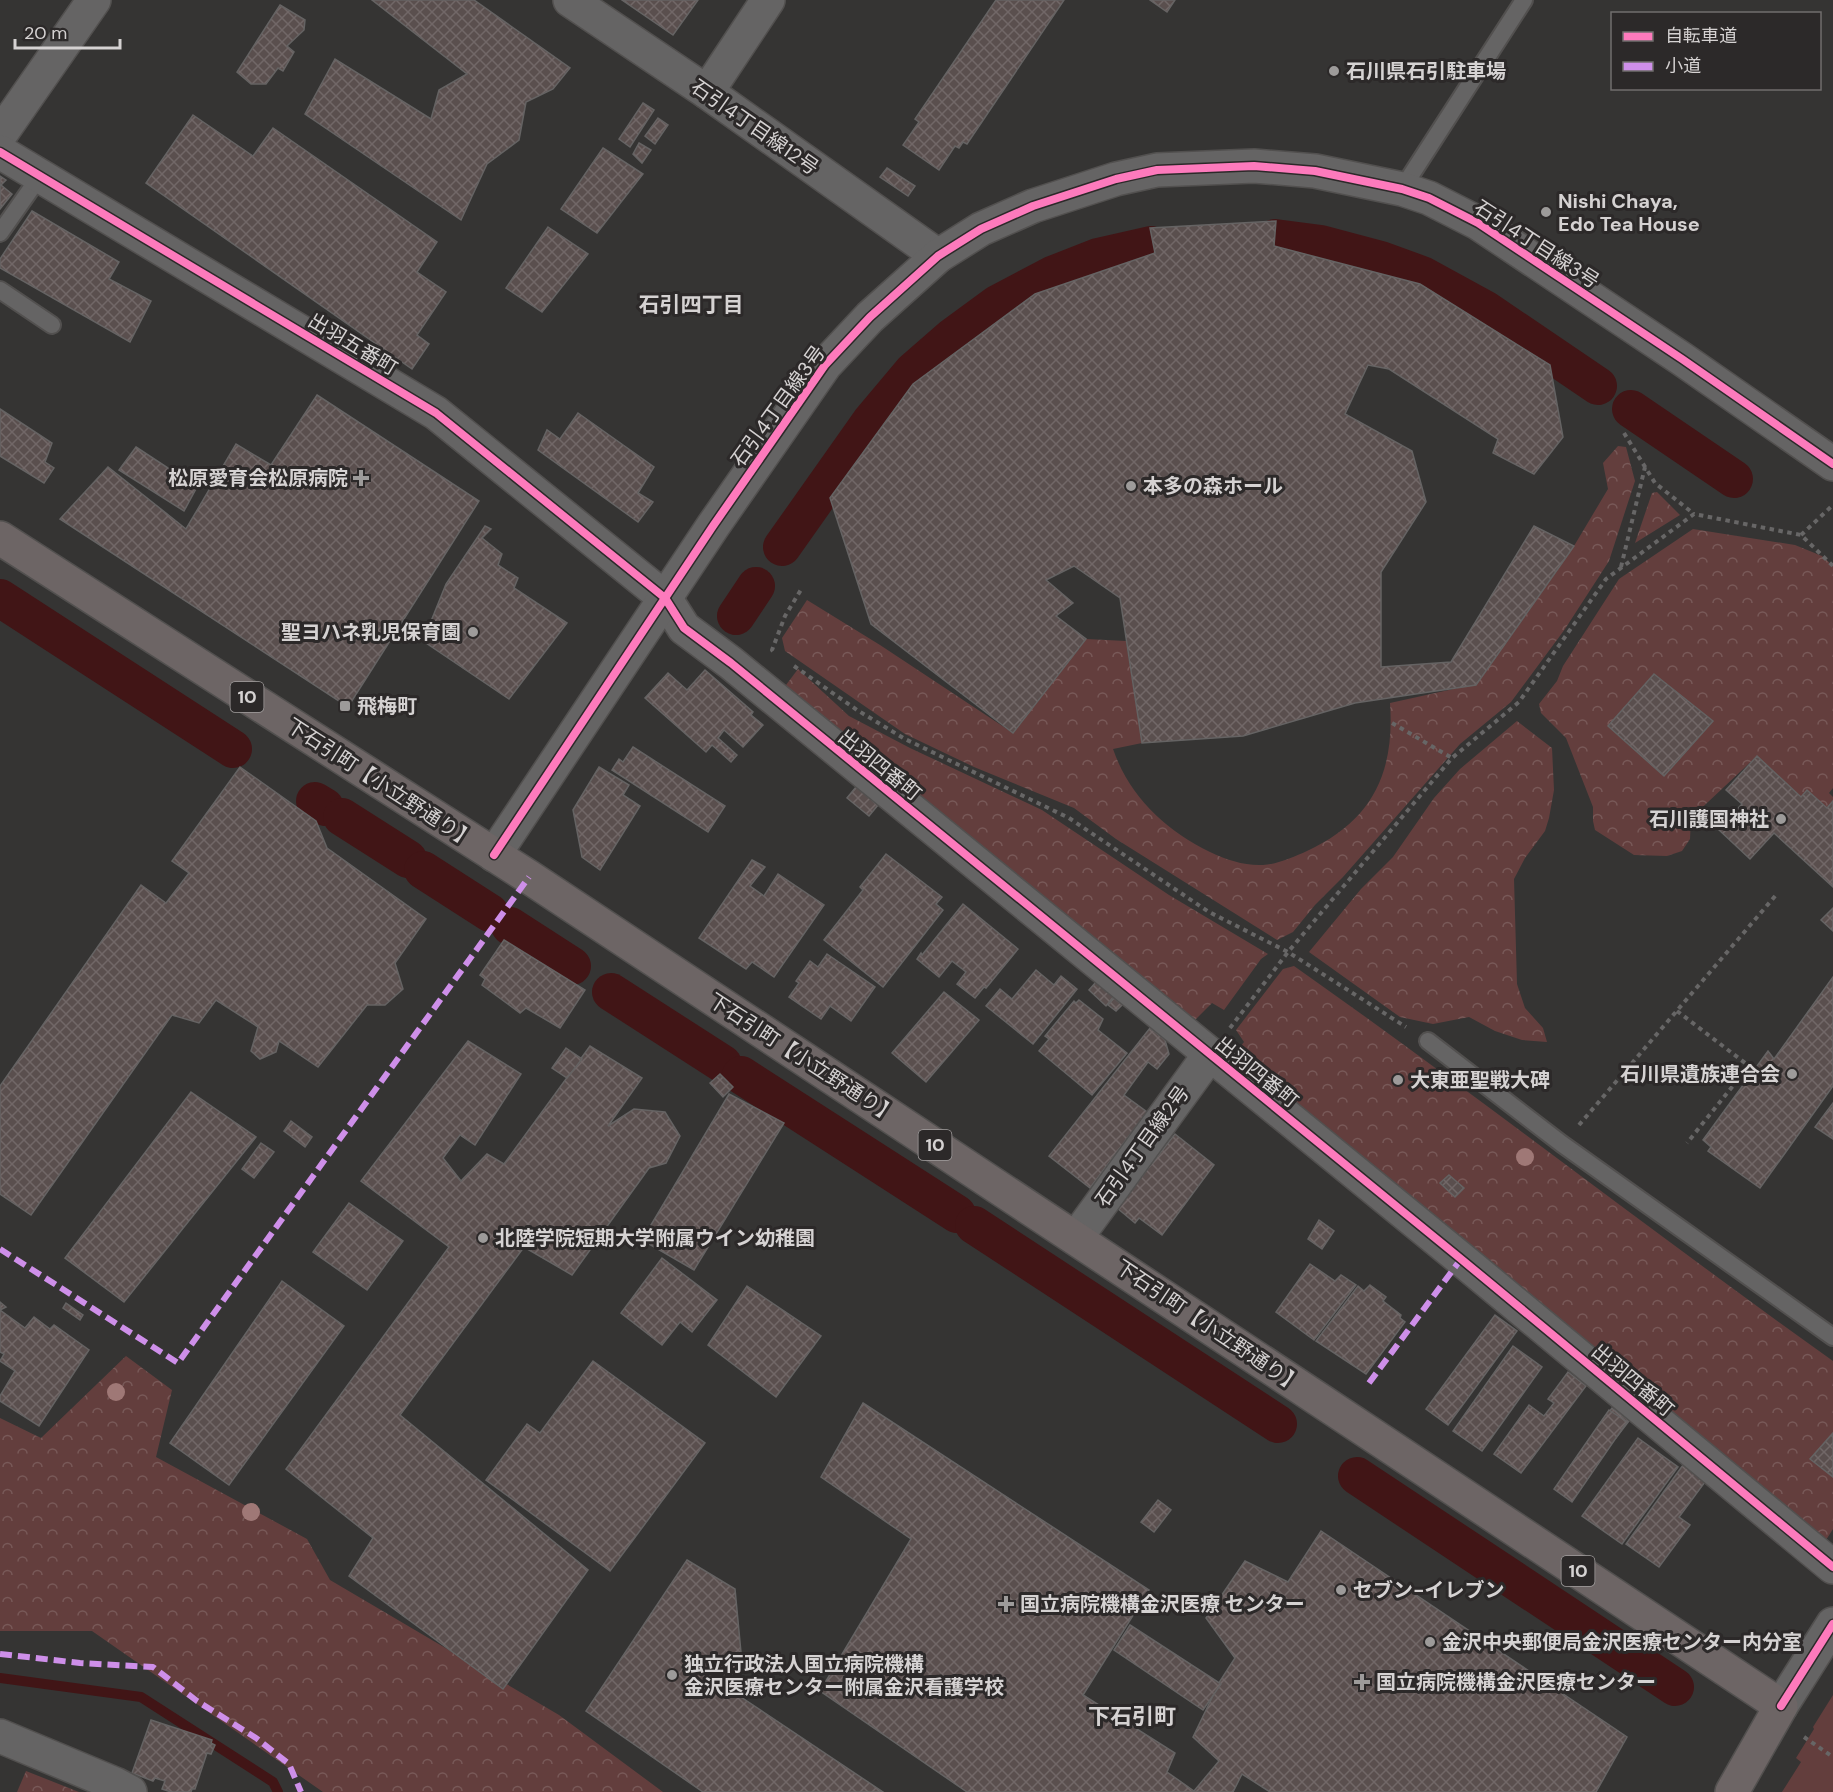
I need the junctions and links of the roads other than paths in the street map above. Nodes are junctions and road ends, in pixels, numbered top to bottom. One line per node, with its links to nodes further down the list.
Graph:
1 (94, 0): 6 (street)
2 (570, 0): 5 (street, 石引4丁目線12号)
3 (768, 0): 5 (street)
4 (1524, 0): 9 (lane)
5 (707, 92): 11 (street, 石引4丁目線12号)
6 (0, 135)
7 (0, 152): 8 (street, 出羽五番町)
8 (40, 176): 10 (lane); 16 (street, 出羽五番町)
9 (1402, 189): 11 (street, 石引4丁目線3号); 14 (street, 石引4丁目線3号)
10 (0, 233)
11 (938, 256): 16 (street, 石引4丁目線3号)
12 (0, 290): 13 (lane)
13 (52, 325)
14 (1833, 464)
15 (0, 538): 17 (main road, 下石引町【小立野通り】 / 10)
16 (665, 598): 17 (street, 石引4丁目線3号); 19 (street, 出羽四番町)
17 (494, 855): 20 (main road, 下石引町【小立野通り】 / 10)
18 (1428, 1041): 21 (lane)
19 (1210, 1054): 20 (street, 石引4丁目線2号); 22 (street, 出羽四番町)
20 (1076, 1238): 24 (main road, 下石引町【小立野通り】 / 10)
21 (1833, 1337)
22 (1833, 1568)
23 (1833, 1624): 24 (street)
24 (1781, 1706): 27 (main road)
25 (0, 1736): 26 (street)
26 (130, 1792)
27 (1732, 1792)

